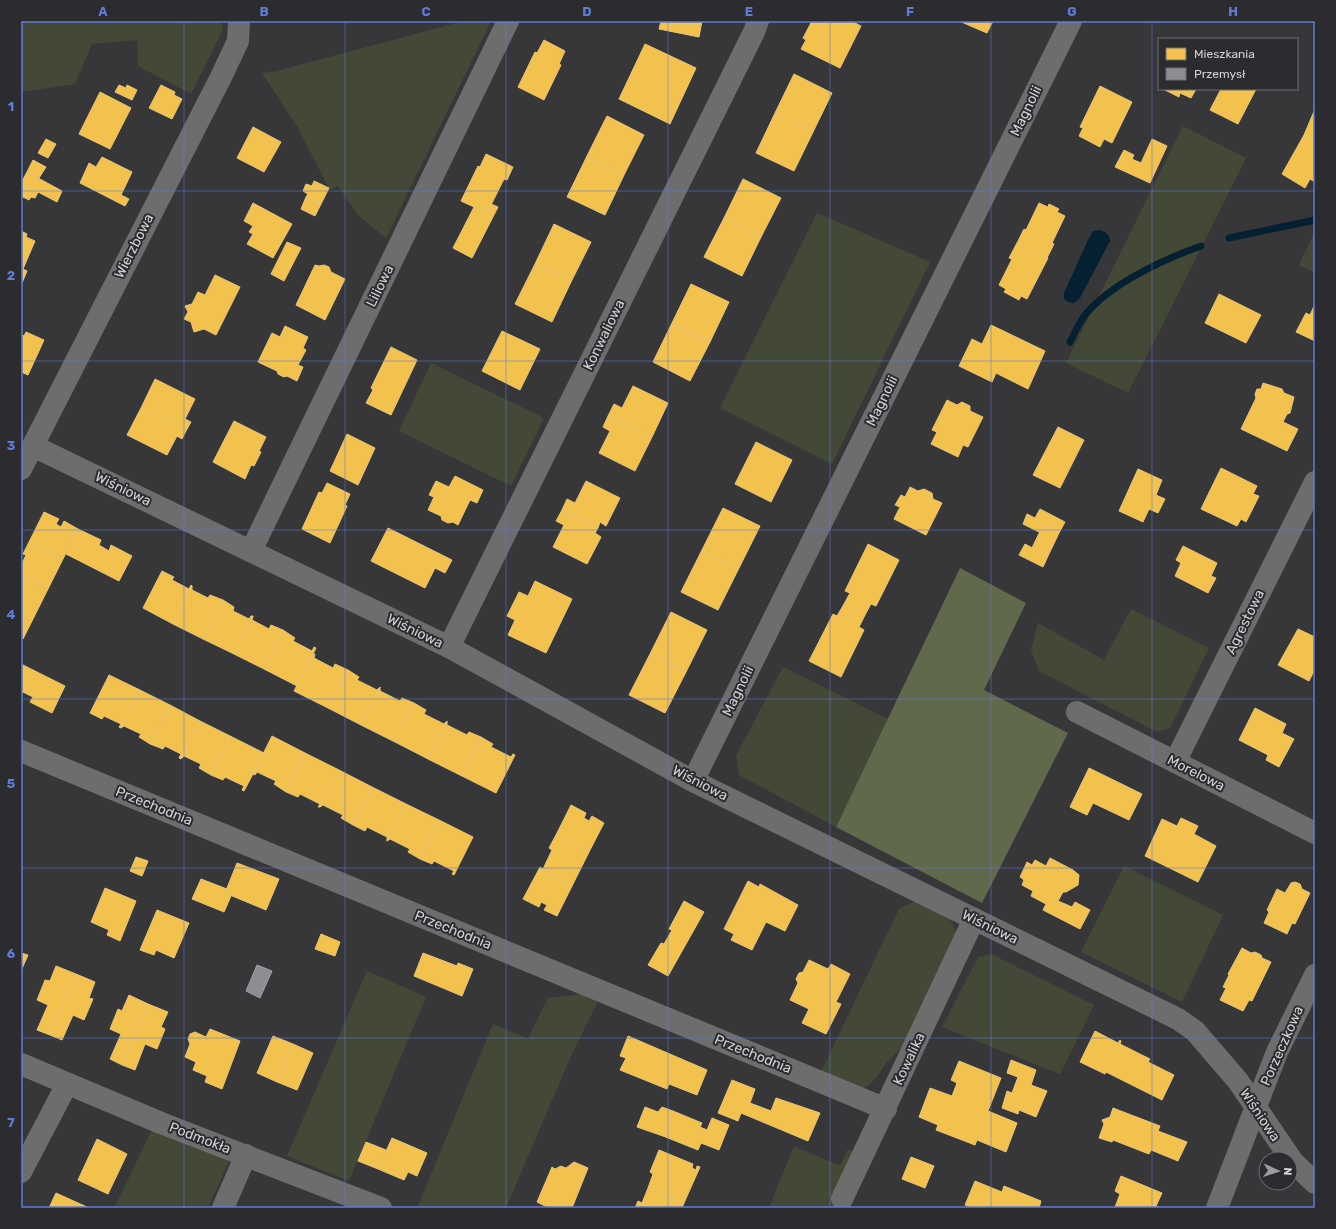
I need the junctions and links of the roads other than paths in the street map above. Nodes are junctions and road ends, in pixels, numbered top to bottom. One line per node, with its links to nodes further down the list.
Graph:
1 (239, 21): 5 (street, Wierzbowa)
2 (508, 21): 8 (street, Liliowa)
3 (758, 21): 9 (street, Konwaliowa)
4 (1071, 21): 13 (street, Magnolii)
5 (33, 446): 6 (street, Wierzbowa); 8 (street, Wiśniowa)
6 (21, 469)
7 (1315, 482): 12 (street, Agrestowa)
8 (251, 551): 9 (street, Wiśniowa)
9 (449, 647): 13 (street, Wiśniowa)
10 (1077, 712): 12 (street, Morelowa)
11 (21, 751): 20 (street, Przechodnia)
12 (1175, 762): 14 (street, Morelowa)
13 (693, 780): 15 (street, Wiśniowa)
14 (1315, 833)
15 (974, 920): 19 (street, Wiśniowa); 20 (street, Kowalika)
16 (1315, 975): 19 (street, Porzeczkowa)
17 (21, 1064): 18 (street, Podmokła)
18 (67, 1084): 21 (street, Podmokła); 22 (street)
19 (1256, 1108): 23 (street, Wiśniowa); 27 (street, Porzeczkowa)
20 (886, 1109): 24 (street, Kowalika)
21 (246, 1155): 25 (street); 26 (street, Podmokła)
22 (21, 1172)
23 (1315, 1183)
24 (842, 1199)
25 (222, 1208)
26 (381, 1208)
27 (1217, 1208)

